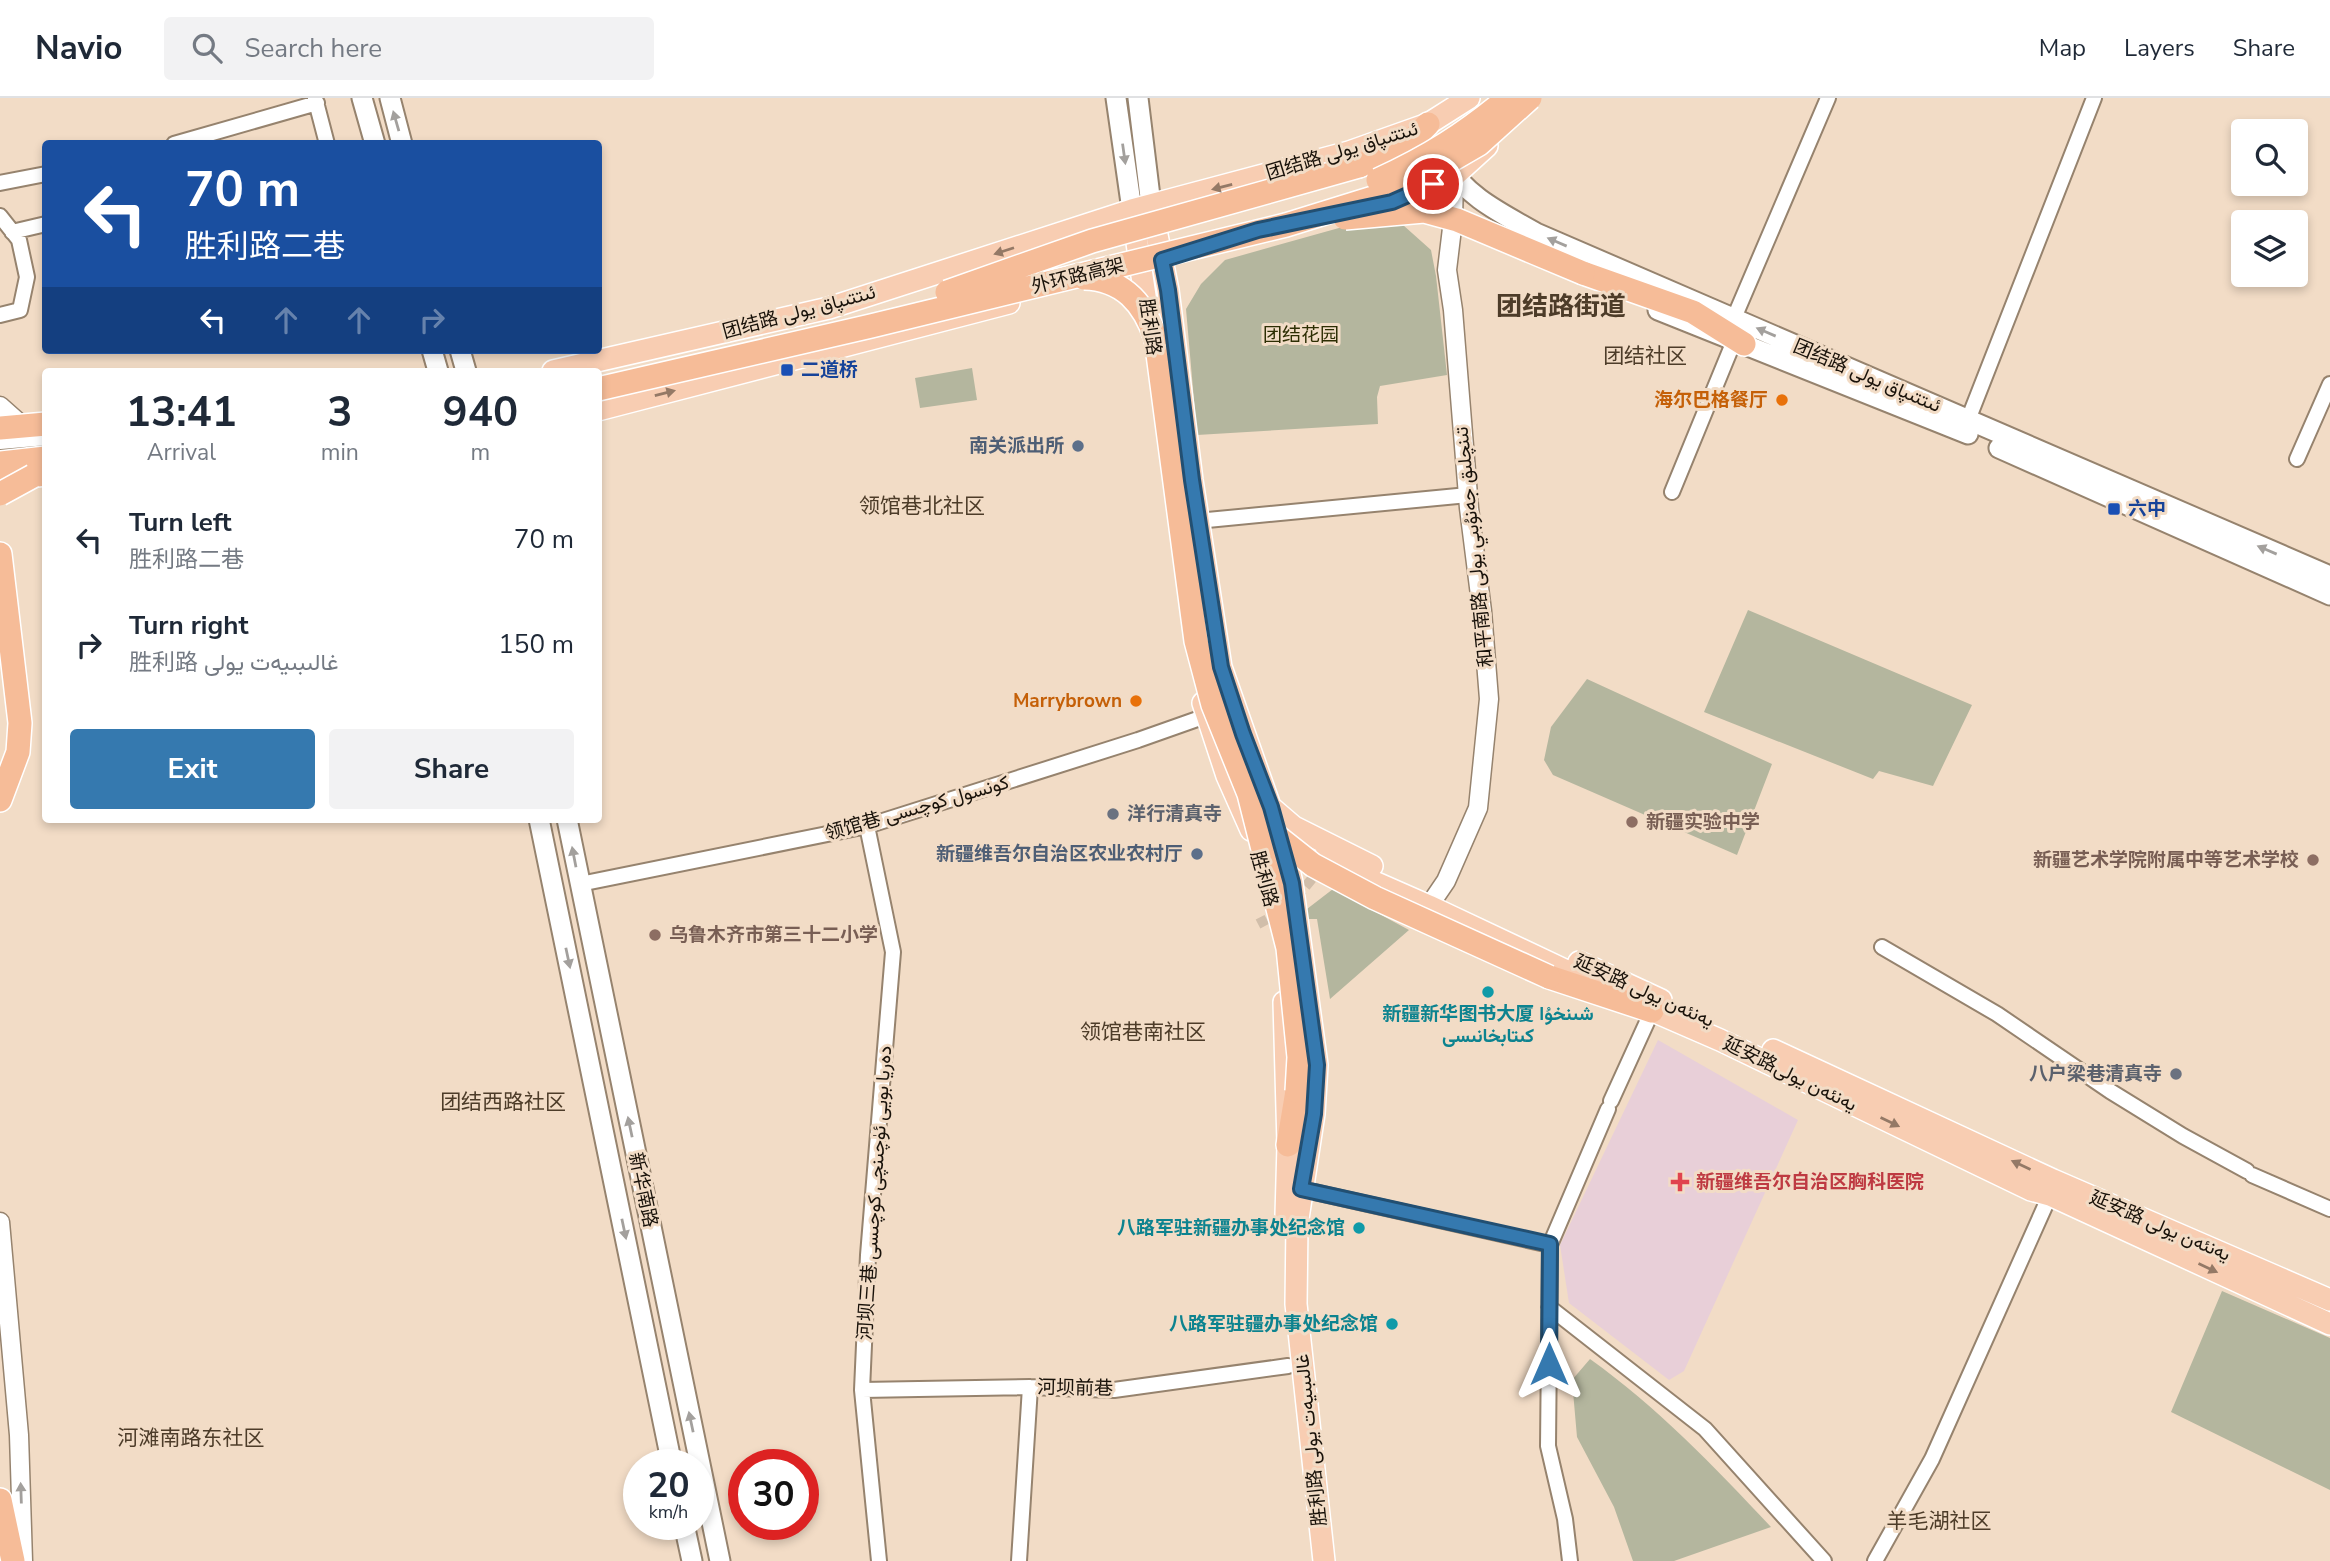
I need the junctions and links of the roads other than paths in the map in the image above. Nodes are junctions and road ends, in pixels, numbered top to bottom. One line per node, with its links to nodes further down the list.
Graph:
1 (362, 98): 15 (main road)
2 (390, 98): 16 (main road, one-way to 2)
3 (1116, 98): 21 (main road, one-way to 21)
4 (1138, 98): 21 (main road)
5 (1469, 98): 12 (main road)
6 (1508, 98): 29 (highway, 外环路高架, bridge)
7 (1530, 98): 25 (highway, 外环路高架, bridge)
8 (1540, 98): 18 (main road)
9 (1828, 98): 31 (street)
10 (2094, 98): 39 (street)
11 (316, 100): 13 (street); 14 (street)
12 (1428, 124): 18 (main road, 团结路 ئىتتىپاق يولى); 21 (main road, 团结路 ئىتتىپاق يولى, one-way to 21); 29 (highway, bridge)
13 (187, 140)
14 (326, 140)
15 (374, 140)
16 (401, 140)
17 (42, 175): 19 (street)
18 (1454, 176): 20 (main road); 23 (street, 和平南路 تىنچلىق جەنۇبىي يولى); 31 (main road, 团结路 ئىتتىپاق يولى, one-way to 18)
19 (0, 183)
20 (1392, 202): 23 (main road, 团结路 ئىتتىپاق يولى); 27 (main road, 团结路 ئىتتىپاق يولى)
21 (1142, 208): 27 (main road, 胜利路 غالىبىيەت يولى); 33 (main road, 团结路 ئىتتىپاق يولى, one-way to 33)
22 (0, 216): 26 (street)
23 (1453, 220): 32 (main road, 团结路 ئىتتىپاق يولى); 53 (street, 和平南路 تىنچلىق جەنۇبىي يولى)
24 (42, 225): 26 (street)
25 (1273, 229): 28 (highway, 外环路高架, bridge); 32 (highway, bridge)
26 (12, 232): 30 (street)
27 (1152, 262): 38 (main road, 团结路 ئىتتىپاق يولى, one-way to 27); 54 (main road, 胜利路 غالىبىيەت يولى); 59 (main road, 胜利路)
28 (1053, 282): 36 (highway, 外环路高架, bridge); 62 (highway, bridge)
29 (947, 292): 34 (highway, 外环路高架)
30 (0, 315)
31 (1734, 318): 39 (main road, 团结路 ئىتتىپاق يولى, one-way to 31)
32 (1739, 343): 51 (street); 57 (main road, 团结路 ئىتتىپاق يولى)
33 (566, 368)
34 (602, 372)
35 (2330, 384): 46 (street)
36 (602, 388)
37 (0, 407): 42 (street)
38 (602, 409)
39 (1968, 420): 56 (main road, 团结路 ئىتتىپاق يولى, one-way to 39)
40 (42, 424): 41 (highway, bridge)
41 (3, 429): 43 (street)
42 (42, 433)
43 (42, 434)
44 (42, 443): 45 (highway)
45 (0, 447)
46 (2297, 459)
47 (0, 463): 48 (highway)
48 (42, 473): 49 (highway); 50 (street); 52 (highway, bridge)
49 (0, 480)
50 (0, 485)
51 (1672, 492)
52 (0, 494)
53 (1468, 495): 54 (street); 71 (street, 和平南路 تىنچلىق جەنۇبىي يولى)
54 (1197, 521): 64 (main road, 胜利路 غالىبىيەت يولى)
55 (0, 554): 60 (highway)
56 (2330, 576)
57 (2330, 595)
58 (0, 631): 60 (highway)
59 (1206, 716): 67 (street, 领馆巷 كونسول كوچىسى); 68 (main road, 胜利路)
60 (16, 724): 61 (highway); 63 (highway)
61 (0, 749)
62 (1249, 794): 73 (highway, bridge); 74 (highway, bridge)
63 (0, 800)
64 (1271, 807): 69 (main road, 胜利路 غالىبىيەت يولى); 71 (main road, 延安路 يەنئەن يولى)
65 (541, 823): 86 (main road, 新华南路, one-way to 86)
66 (568, 823): 70 (main road, 新华南路, one-way to 66)
67 (867, 826): 70 (street, 领馆巷 كونسول كوچىسى); 85 (street, 河坝三巷 دەريا بويى ئۈچىنچى كوچىسى)
68 (1250, 827): 69 (main road, 延安路يەنئەن يولى); 74 (main road, 胜利路)
69 (1283, 843): 71 (main road, 延安路يەنئەن يولى); 75 (main road, 胜利路 غالىبىيەت يولى)
70 (580, 884): 94 (main road, 新华南路, one-way to 70)
71 (1433, 901): 73 (main road, 延安路يەنئەن يولى); 80 (main road, 延安路 يەنئەن يولى, one-way to 71)
72 (1882, 947): 77 (street)
73 (1652, 1011): 76 (main road, 延安路يەنئەن يولى, one-way to 76); 79 (street)
74 (1288, 1145): 83 (main road, 胜利路)
75 (1301, 1189): 79 (street); 98 (main road, 胜利路 غالىبىيەت يولى)
76 (2050, 1195): 82 (main road, 延安路يەنئەن يولى, one-way to 82); 101 (street)
77 (2330, 1209)
78 (0, 1222): 92 (street, one-way to 78)
79 (1550, 1244): 81 (street)
80 (2330, 1300)
81 (1549, 1307): 99 (street); 100 (street)
82 (2330, 1324)
83 (1287, 1366): 84 (street, 河坝前巷); 97 (main road, 胜利路)
84 (1030, 1387): 85 (street, 河坝前巷); 96 (street)
85 (862, 1390): 95 (street, 河坝三巷 دەريا بويى ئۈچىنچى كوچىسى)
86 (669, 1449)
87 (0, 1500): 91 (highway)
88 (687, 1540): 93 (main road)
89 (0, 1553): 90 (highway)
90 (1, 1561)
91 (13, 1561)
92 (23, 1561)
93 (692, 1561)
94 (720, 1561)
95 (879, 1561)
96 (1019, 1561)
97 (1311, 1561)
98 (1324, 1561)
99 (1570, 1561)
100 (1824, 1561)
101 (1875, 1561)

